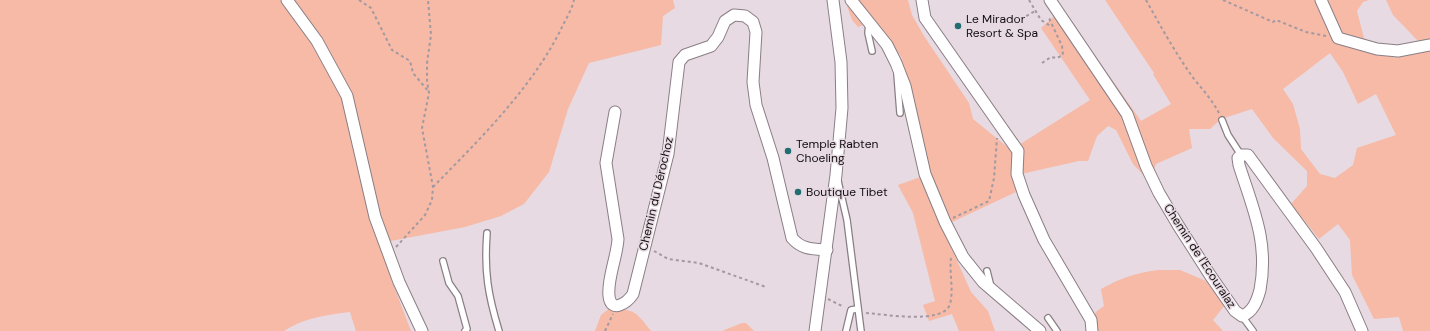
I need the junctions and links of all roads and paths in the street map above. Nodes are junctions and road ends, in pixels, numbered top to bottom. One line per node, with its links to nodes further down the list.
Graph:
1 (287, 0): 36 (street)
2 (359, 0): 23 (path)
3 (428, 0): 23 (path)
4 (574, 0): 30 (path)
5 (833, 0): 29 (street)
6 (851, 0): 16 (street)
7 (922, 0): 56 (street)
8 (1029, 0): 13 (path)
9 (1050, 0): 45 (street, Chemin de l'Ecouralaz)
10 (1146, 0): 26 (path)
11 (1223, 0): 18 (path)
12 (1321, 0): 18 (street)
13 (1035, 11): 15 (path); 17 (path)
14 (1047, 14): 17 (path)
15 (1021, 19)
16 (869, 23): 20 (lane); 22 (street)
17 (1053, 27): 21 (path)
18 (1338, 38): 19 (street)
19 (1430, 45)
20 (872, 51)
21 (1042, 63)
22 (897, 66): 25 (lane); 33 (street)
23 (429, 93): 30 (path)
24 (615, 112): 42 (street)
25 (900, 113)
26 (1222, 120): 28 (lane)
27 (996, 135): 31 (path)
28 (1241, 154): 45 (street, Chemin de l'Ecouralaz); 58 (street)
29 (836, 175): 34 (street); 44 (lane)
30 (433, 187): 36 (path)
31 (948, 220)
32 (487, 233): 49 (lane)
33 (958, 248): 40 (street); 44 (path)
34 (826, 250): 42 (street, Chemin du Dérochoz); 51 (street)
35 (652, 252): 39 (path)
36 (388, 254): 47 (street)
37 (443, 261): 48 (lane)
38 (987, 271): 40 (lane)
39 (766, 288)
40 (991, 290): 54 (street)
41 (824, 297): 43 (path)
42 (618, 306): 50 (path)
43 (851, 310): 44 (lane); 52 (lane)
44 (859, 311): 53 (lane)
45 (1242, 316): 57 (lane)
46 (1048, 318): 55 (lane)
47 (422, 331)
48 (465, 331)
49 (500, 331)
50 (605, 331)
51 (815, 331)
52 (846, 331)
53 (861, 331)
54 (1040, 331)
55 (1057, 331)
56 (1092, 331)
57 (1253, 331)
58 (1362, 331)

